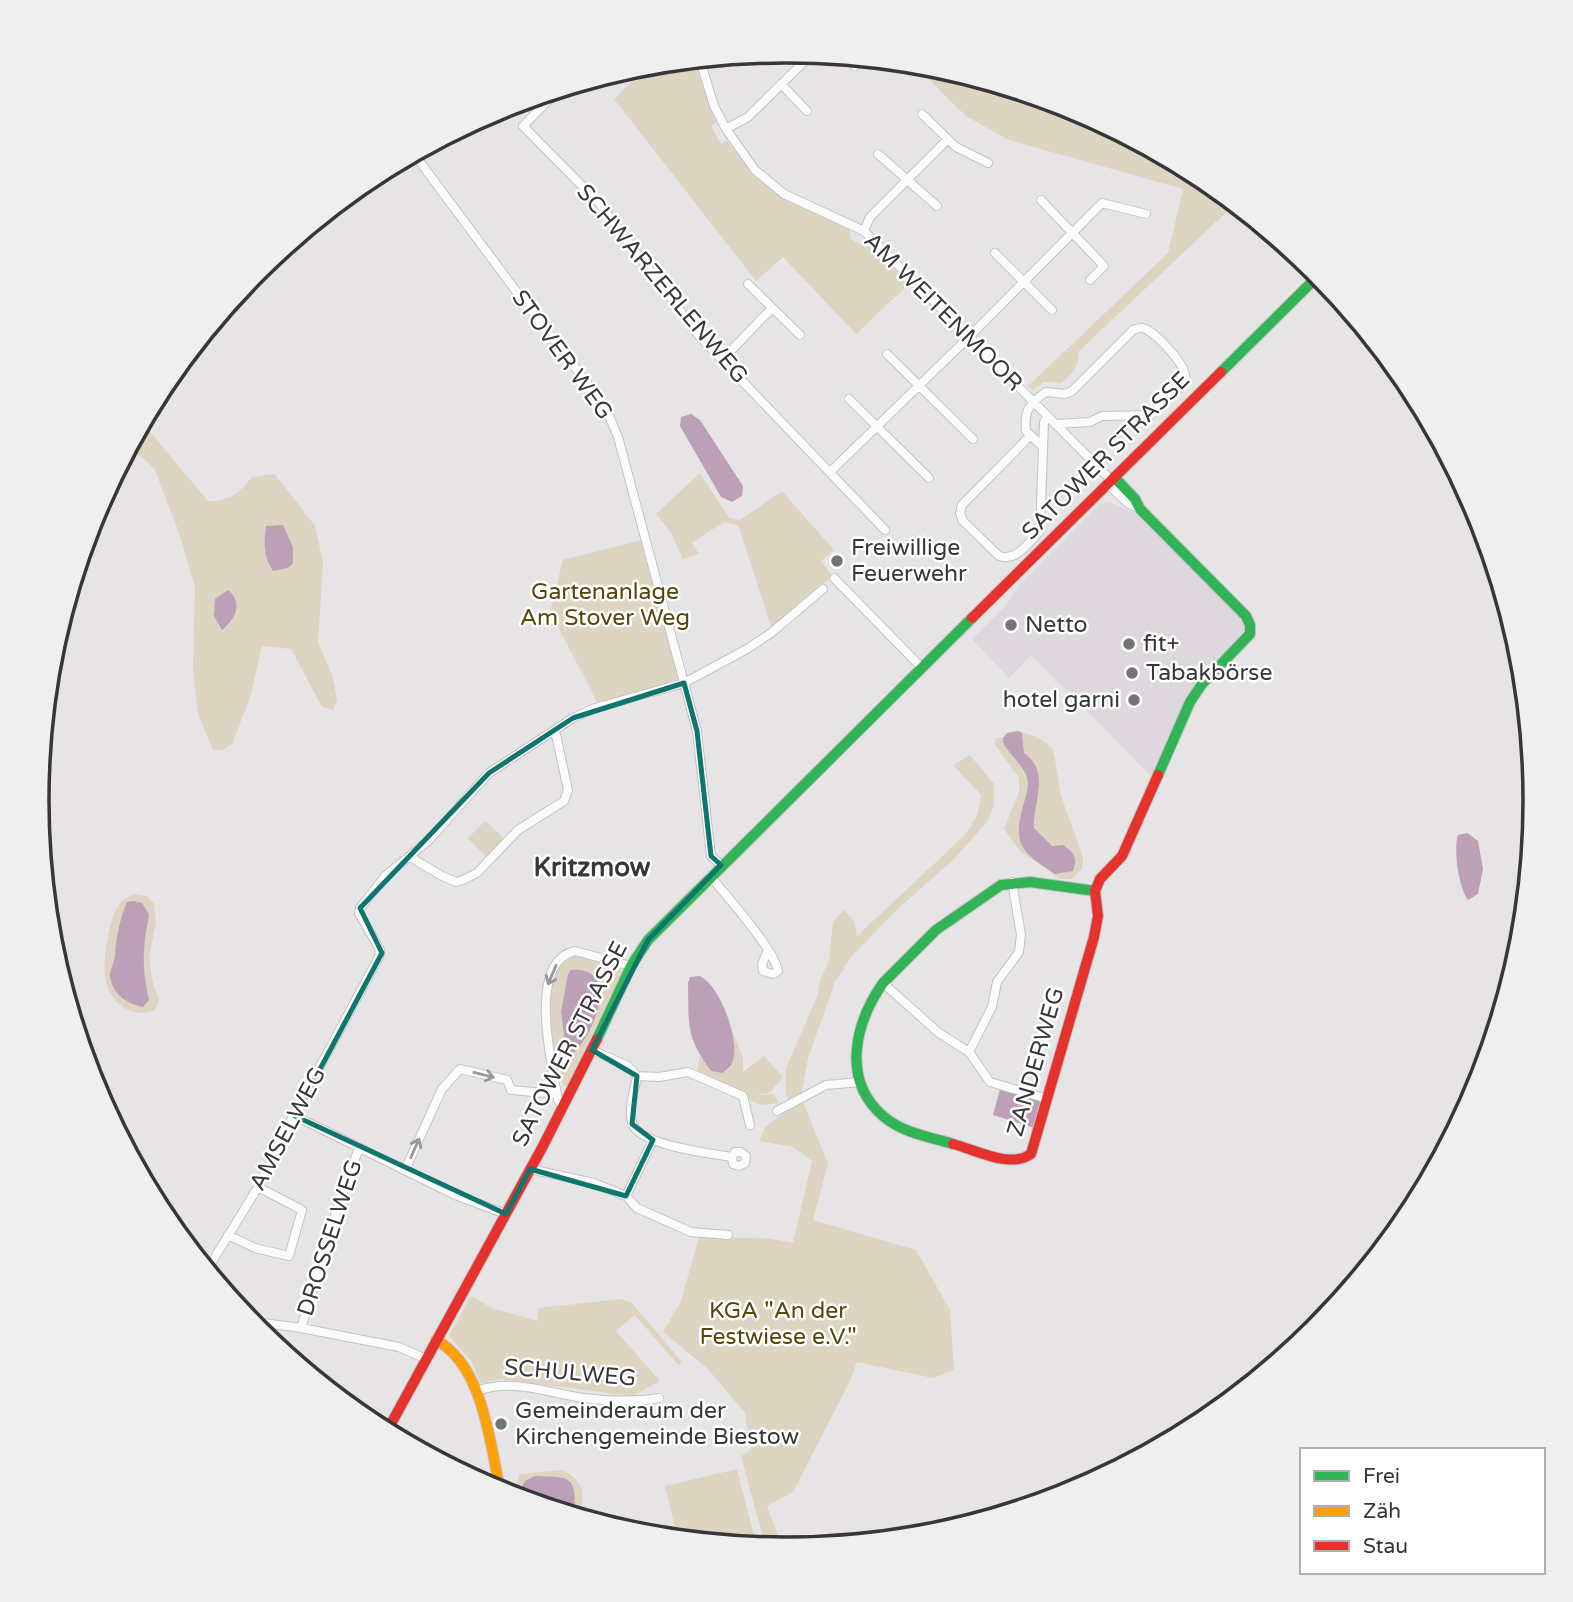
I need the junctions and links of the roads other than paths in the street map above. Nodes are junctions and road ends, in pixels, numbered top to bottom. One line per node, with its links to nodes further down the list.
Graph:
1 (802, 64): 3 (street)
2 (703, 69): 7 (street, AM WEITENMOOR)
3 (780, 84): 5 (street); 7 (street)
4 (544, 105): 28 (street, SCHWARZERLENWEG)
5 (807, 111)
6 (922, 114): 8 (street)
7 (726, 129): 16 (street, AM WEITENMOOR)
8 (947, 140): 11 (street); 12 (street)
9 (878, 154): 12 (street)
10 (419, 161): 44 (street, STOVER WEG)
11 (988, 163)
12 (908, 180): 14 (street); 16 (street)
13 (1041, 200): 17 (street)
14 (937, 206)
15 (1146, 214): 17 (street)
16 (864, 231): 26 (street, AM WEITENMOOR)
17 (1074, 233): 19 (street); 20 (street)
18 (995, 253): 20 (street)
19 (1090, 280)
20 (1023, 283): 24 (street); 26 (street)
21 (1311, 283): 39 (street, SATOWER STRASSE)
22 (748, 284): 23 (street)
23 (772, 308): 25 (street); 28 (street)
24 (1052, 310)
25 (800, 335)
26 (969, 337): 29 (street); 31 (street, AM WEITENMOOR)
27 (887, 354): 29 (street)
28 (722, 360): 37 (street, SCHWARZERLENWEG)
29 (919, 385): 33 (street); 35 (street)
30 (849, 399): 33 (street)
31 (1034, 402): 32 (street, AM WEITENMOOR); 32 (street); 34 (street)
32 (1052, 420): 36 (street); 39 (street, AM WEITENMOOR)
33 (876, 426): 37 (street); 38 (street)
34 (1030, 436): 36 (street); 36 (street)
35 (974, 439)
36 (1043, 447)
37 (831, 471): 40 (street, SCHWARZERLENWEG)
38 (929, 478)
39 (1111, 481): 43 (street, SATOWER STRASSE); 50 (street)
40 (885, 530)
41 (834, 578): 43 (street)
42 (823, 589): 44 (street)
43 (922, 668): 47 (street, SATOWER STRASSE)
44 (684, 683): 45 (street); 47 (street, STOVER WEG)
45 (555, 730): 46 (street); 46 (street)
46 (410, 857): 62 (street, AMSELWEG)
47 (721, 865): 48 (street, SATOWER STRASSE)
48 (710, 876): 51 (street); 52 (street, SATOWER STRASSE)
49 (1012, 882): 50 (street); 53 (street, ZANDERWEG); 55 (street)
50 (1095, 891): 59 (street, ZANDERWEG)
51 (768, 950)
52 (631, 966): 54 (street, SATOWER STRASSE); 58 (street, one-way to 58)
53 (883, 983): 55 (street); 57 (street, ZANDERWEG)
54 (592, 1050): 56 (street); 60 (street, SATOWER STRASSE)
55 (969, 1052): 59 (street)
56 (637, 1076): 63 (street); 64 (street)
57 (860, 1082): 59 (street, ZANDERWEG); 61 (street)
58 (557, 1094): 60 (street); 68 (street, one-way to 58)
59 (1048, 1099)
60 (563, 1108): 67 (street, SATOWER STRASSE)
61 (777, 1111)
62 (295, 1116): 65 (street); 69 (street, AMSELWEG)
63 (750, 1125)
64 (653, 1140): 66 (street); 70 (street)
65 (359, 1149): 68 (street); 76 (street, DROSSELWEG)
66 (732, 1157)
67 (530, 1169): 70 (street); 71 (street, SATOWER STRASSE)
68 (405, 1170): 71 (street)
69 (258, 1186): 72 (street, AMSELWEG); 72 (street)
70 (626, 1196): 73 (street)
71 (506, 1214): 77 (street, SATOWER STRASSE)
72 (228, 1235): 74 (street, AMSELWEG)
73 (728, 1235)
74 (212, 1263)
75 (267, 1323): 76 (street)
76 (301, 1328): 78 (street)
77 (436, 1340): 78 (street, SATOWER STRASSE); 79 (street, SCHULWEG)
78 (426, 1359): 81 (street, SATOWER STRASSE)
79 (477, 1391): 80 (street, SCHULWEG); 82 (street, SCHULWEG)
80 (659, 1398)
81 (391, 1423)
82 (498, 1479)

